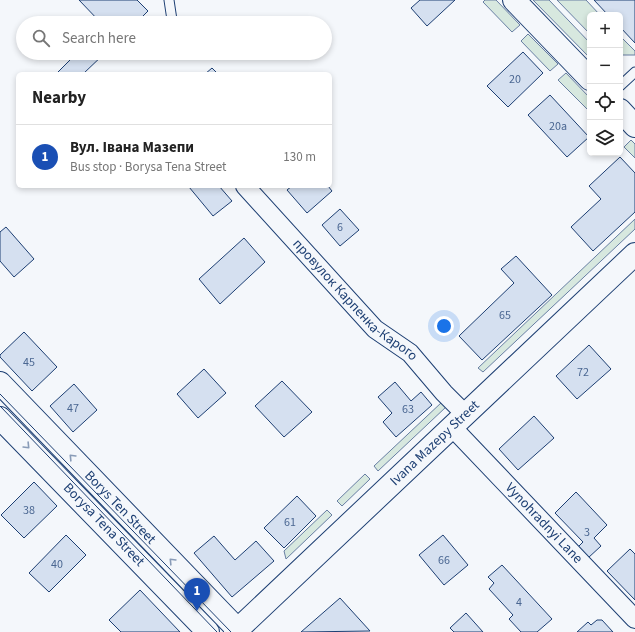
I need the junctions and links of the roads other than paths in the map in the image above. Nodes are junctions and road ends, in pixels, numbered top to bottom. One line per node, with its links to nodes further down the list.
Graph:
1 (169, 0): 3 (lane)
2 (514, 0): 5 (street)
3 (171, 16)
4 (635, 72): 6 (lane)
5 (587, 76)
6 (622, 84)
7 (623, 113): 8 (street)
8 (635, 126)
9 (247, 188): 13 (street, провулок Карпенка-Карого)
10 (635, 254): 13 (street, Ivana Mazepy Street)
11 (0, 383): 15 (street, Borys Ten Street, one-way to 11)
12 (0, 418): 16 (street, Borysa Tena Street, one-way to 16)
13 (458, 421): 14 (street, Vynohradnyi Lane); 15 (street, Ivana Mazepy Street)
14 (635, 619)
15 (238, 631)
16 (208, 632)

